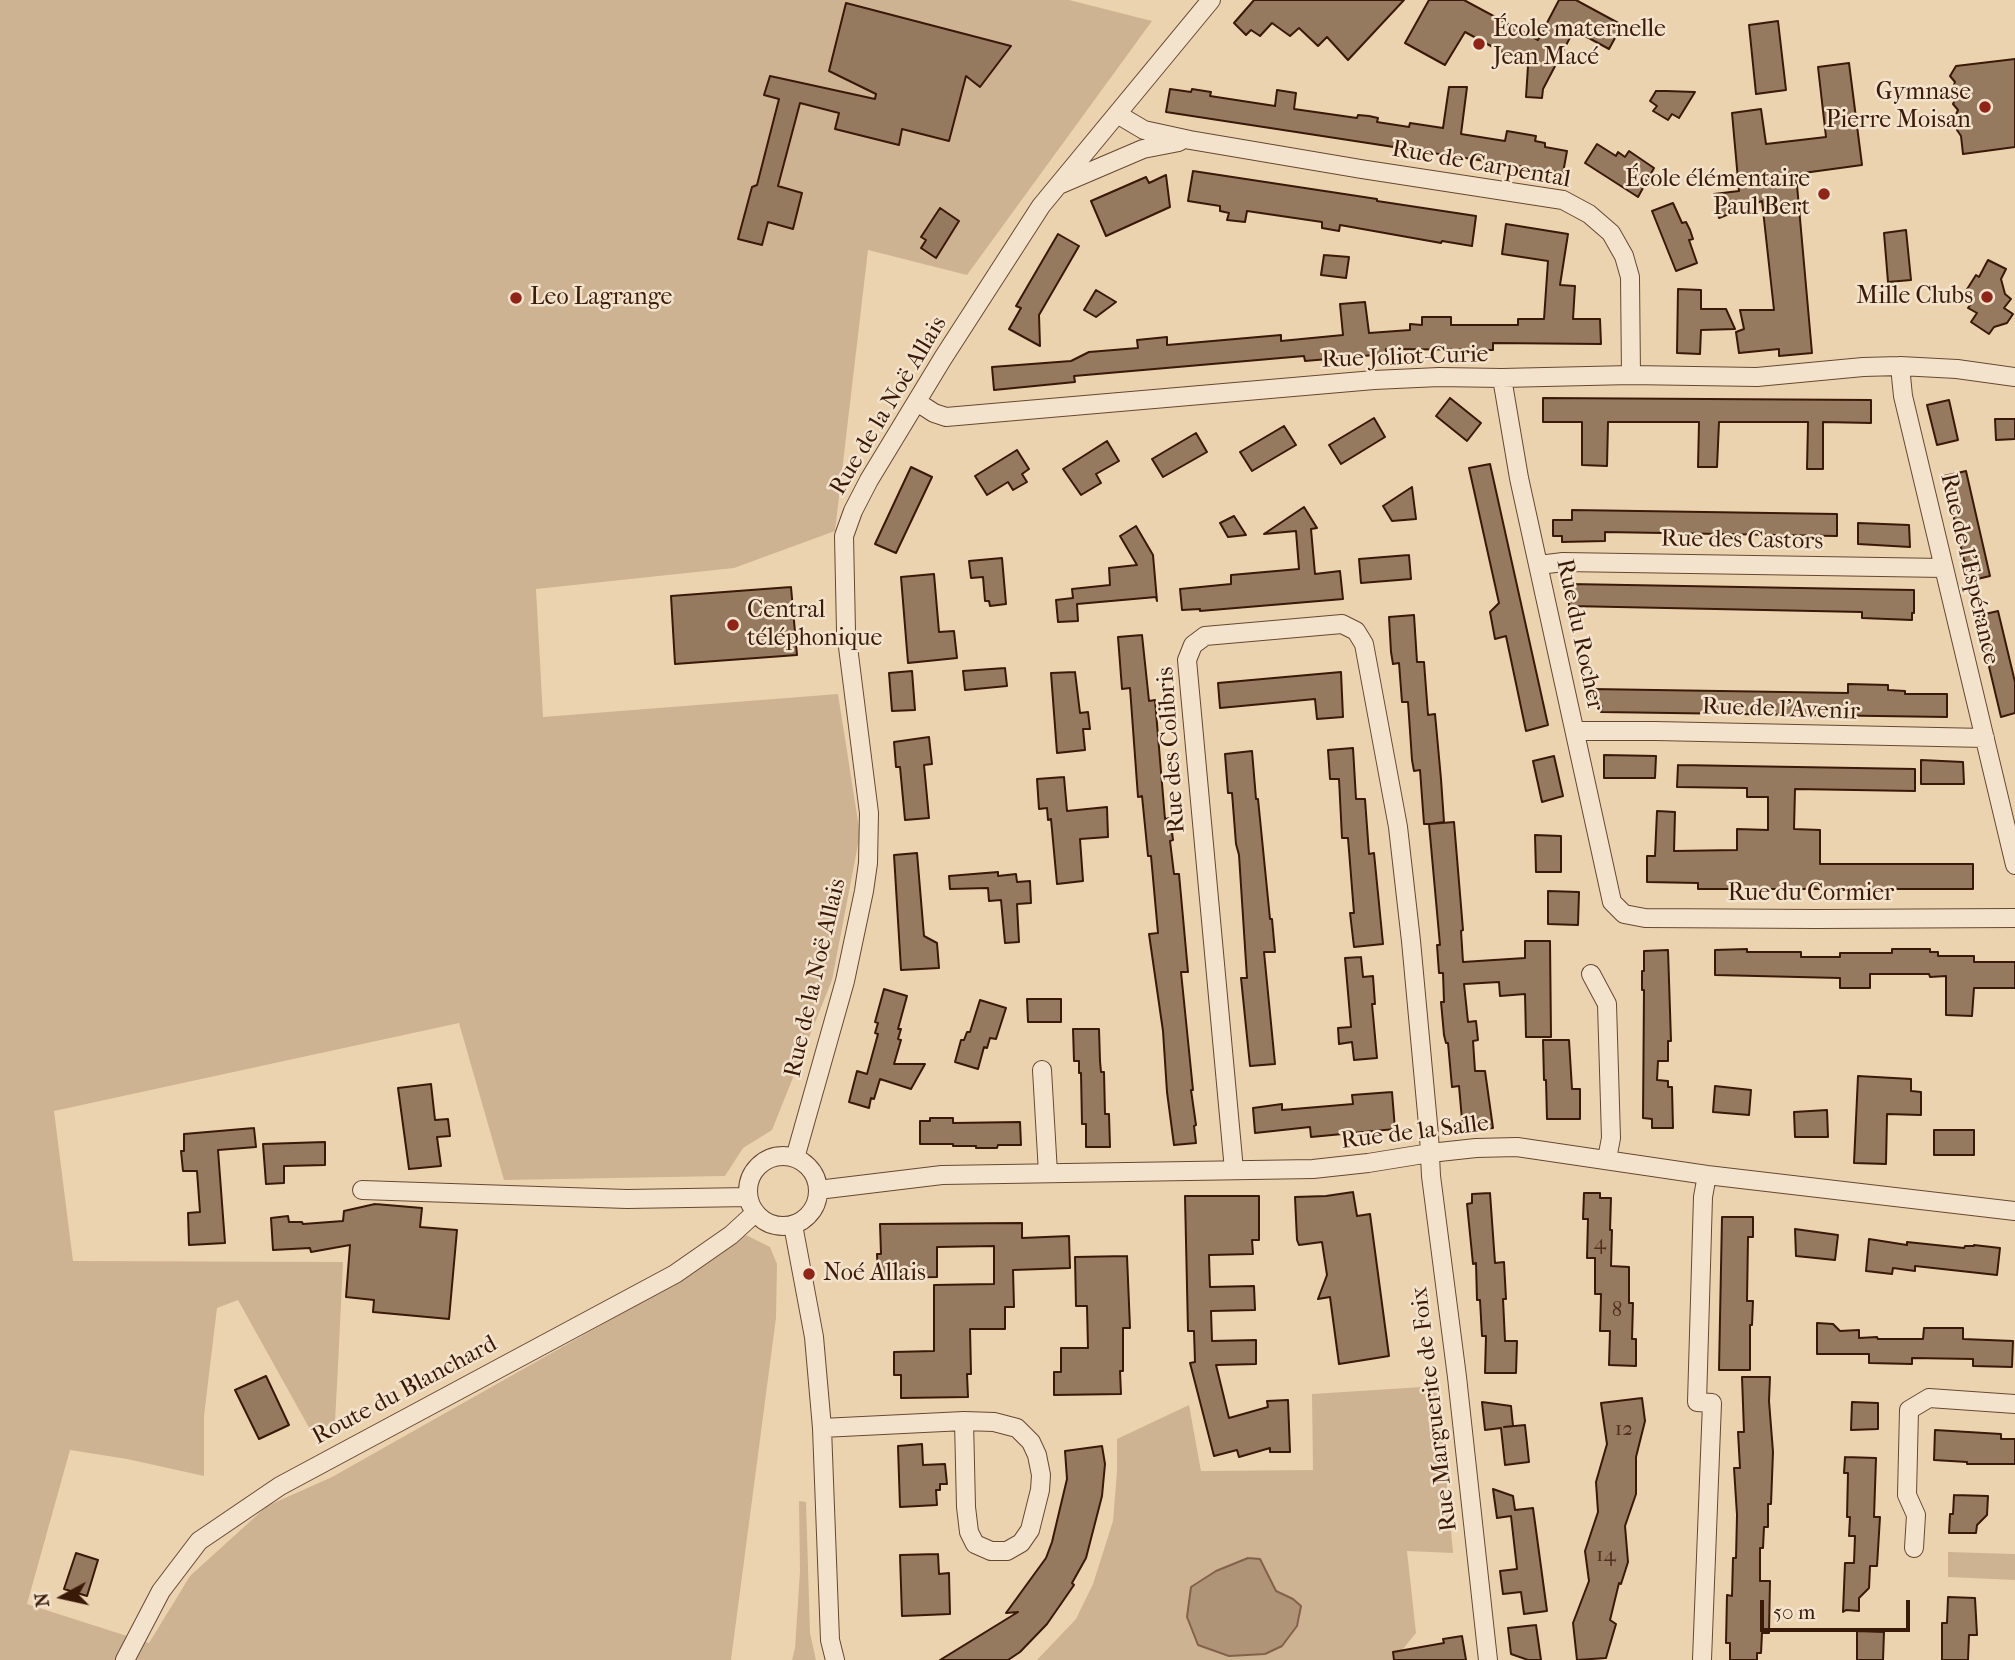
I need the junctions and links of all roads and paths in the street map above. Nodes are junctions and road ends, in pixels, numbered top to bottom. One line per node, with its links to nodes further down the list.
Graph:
1 (1211, 0): 3 (street, Rue de la Noë Allais)
2 (1221, 0): 3 (street, Rue de la Noë Allais)
3 (1129, 98): 4 (street, Rue de la Noë Allais)
4 (1117, 114): 5 (street, Rue de la Noë Allais); 6 (street, Rue de Carpental)
5 (1097, 137): 7 (street); 8 (street, Rue de la Noë Allais)
6 (1190, 140): 7 (street, Rue de Carpental); 10 (street, Rue de Carpental)
7 (1128, 155): 8 (street, Rue de Carpental)
8 (1059, 185): 13 (street, Rue de la Noë Allais)
9 (1900, 366): 10 (street, Rue Joliot-Curie); 11 (street, Rue Joliot-Curie); 15 (street, Rue de l'Espérance)
10 (1631, 375): 12 (street, Rue Joliot-Curie)
11 (2015, 377)
12 (1502, 378): 13 (street, Rue Joliot-Curie); 14 (street, Rue du Rocher)
13 (917, 402): 24 (street, Rue de la Noë Allais)
14 (1539, 565): 15 (street, Rue des Castors); 16 (street, Rue du Rocher)
15 (1944, 568): 17 (street, Rue de l'Espérance)
16 (1576, 732): 17 (street, Rue de l'Avenir); 19 (street, Rue du Rocher)
17 (1985, 738): 18 (street, Rue de l'Espérance)
18 (2015, 865)
19 (1612, 902): 20 (street, Rue du Cormier)
20 (2015, 918)
21 (1591, 974): 25 (street)
22 (1042, 1070): 27 (street)
23 (1430, 1153): 25 (street, Rue de la Salle); 26 (street, Rue de la Salle); 26 (street, Rue des Colibris); 40 (street, Rue Marguerite de Foix)
24 (795, 1158): 30 (street); 31 (street)
25 (1607, 1159): 28 (street, Rue de la Salle)
26 (1234, 1170): 27 (street, Rue de la Salle)
27 (1048, 1173): 30 (street, Rue de la Salle)
28 (1707, 1175): 32 (street, Rue de la Salle); 41 (street)
29 (362, 1190): 31 (street)
30 (818, 1190): 33 (street)
31 (752, 1205): 33 (street); 38 (street, Route du Blanchard)
32 (2015, 1211)
33 (793, 1225): 36 (street)
34 (2015, 1404): 37 (street)
35 (964, 1421): 35 (street); 36 (street)
36 (822, 1428): 39 (street)
37 (1914, 1548)
38 (125, 1660)
39 (835, 1660)
40 (1488, 1660)
41 (1702, 1660)

